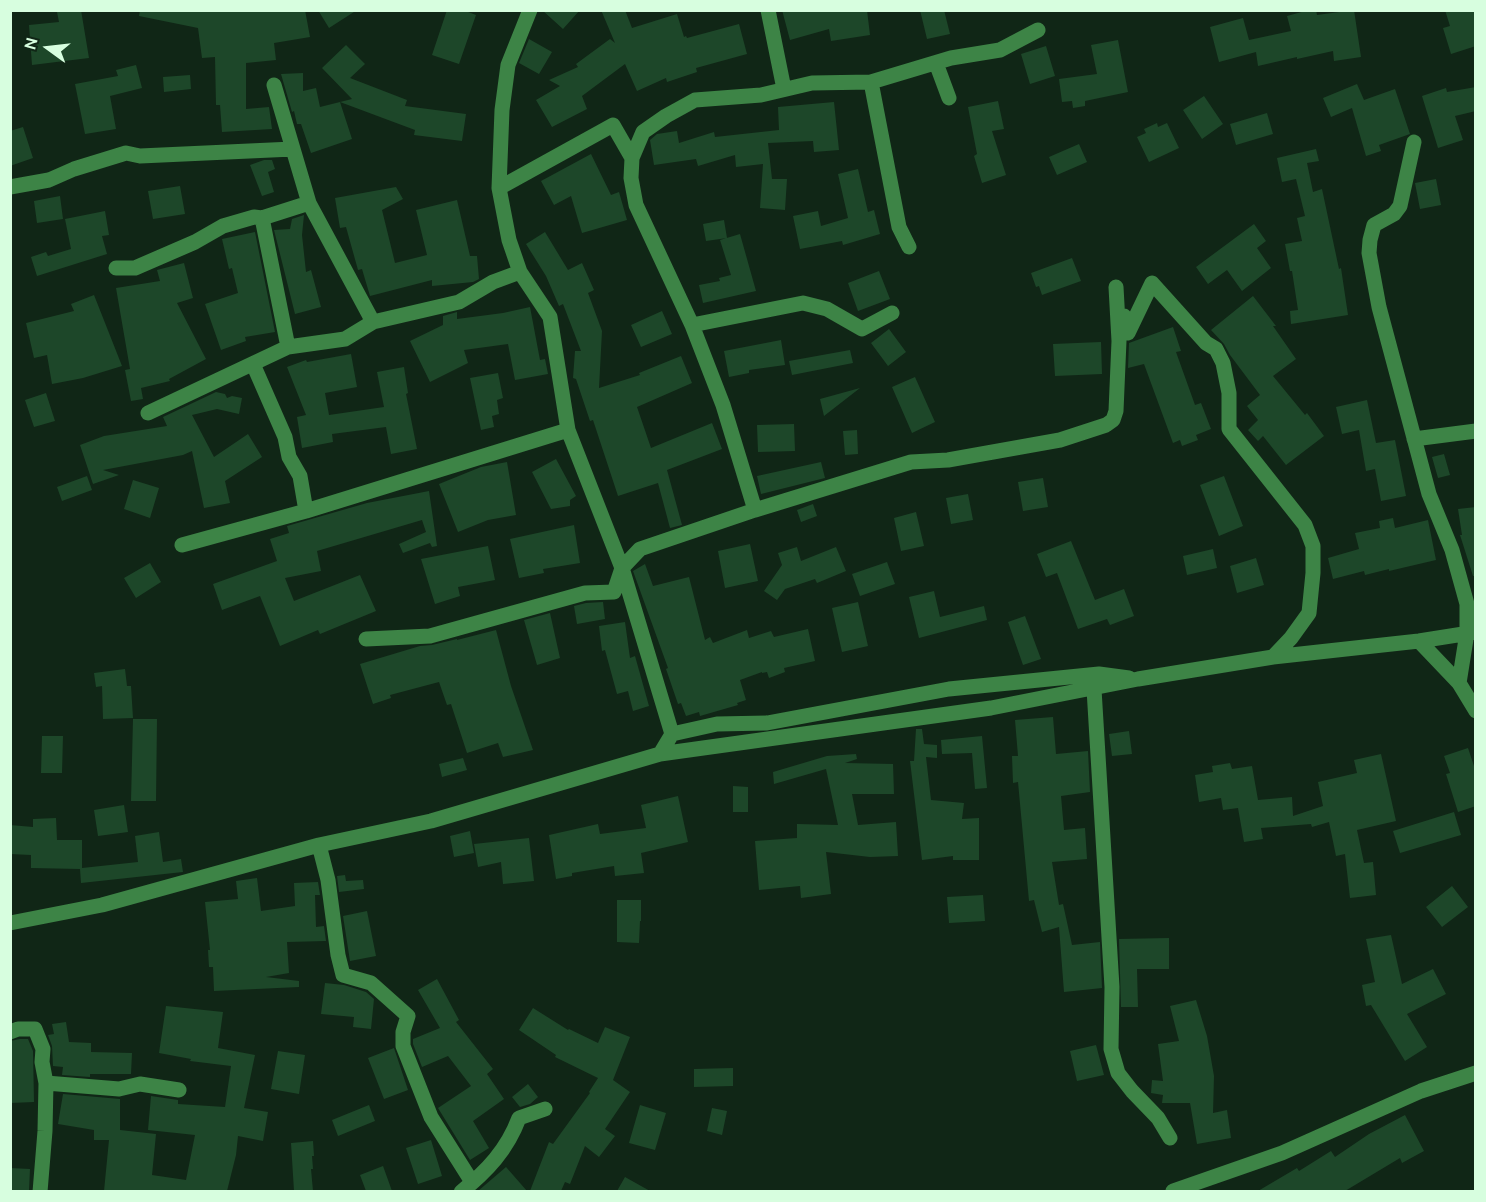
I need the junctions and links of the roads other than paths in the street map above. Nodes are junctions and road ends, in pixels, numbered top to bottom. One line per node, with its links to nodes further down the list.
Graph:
1 (530, 10): 13 (street)
2 (768, 10): 7 (street)
3 (1038, 30): 4 (street)
4 (936, 63): 5 (street); 8 (street)
5 (871, 82): 7 (street); 16 (street)
6 (273, 85): 10 (street)
7 (784, 89): 11 (street)
8 (949, 98)
9 (1414, 142): 27 (street)
10 (293, 149): 12 (street); 14 (street)
11 (632, 158): 13 (street); 21 (street)
12 (10, 187)
13 (499, 188): 18 (street)
14 (309, 203): 15 (street); 20 (street)
15 (262, 218): 17 (street); 22 (street)
16 (909, 246)
17 (116, 268)
18 (520, 272): 20 (street); 25 (street)
19 (892, 313): 21 (street)
20 (374, 322): 22 (street)
21 (692, 325): 29 (street)
22 (288, 347): 23 (street)
23 (253, 364): 24 (street); 28 (street)
24 (148, 413)
25 (568, 430): 28 (street); 31 (street)
26 (1476, 431): 27 (street)
27 (1414, 440): 32 (street)
28 (306, 510): 30 (street)
29 (755, 510): 31 (street); 35 (street)
30 (182, 545)
31 (622, 568): 33 (street); 40 (street)
32 (1471, 632): 34 (street); 37 (street)
33 (366, 639)
34 (1419, 641): 35 (street); 37 (street)
35 (1273, 657): 36 (street)
36 (1138, 679): 38 (street); 40 (street)
37 (1459, 683): 39 (street)
38 (1094, 689): 41 (street); 49 (street)
39 (1476, 711)
40 (672, 734): 41 (street)
41 (660, 754): 42 (street)
42 (319, 845): 43 (street); 50 (street)
43 (10, 923)
44 (10, 1032): 46 (street)
45 (1476, 1073): 52 (street)
46 (46, 1083): 47 (street); 51 (street)
47 (179, 1090)
48 (545, 1108): 50 (street)
49 (1170, 1138)
50 (466, 1187)
51 (40, 1191)
52 (1173, 1191)

